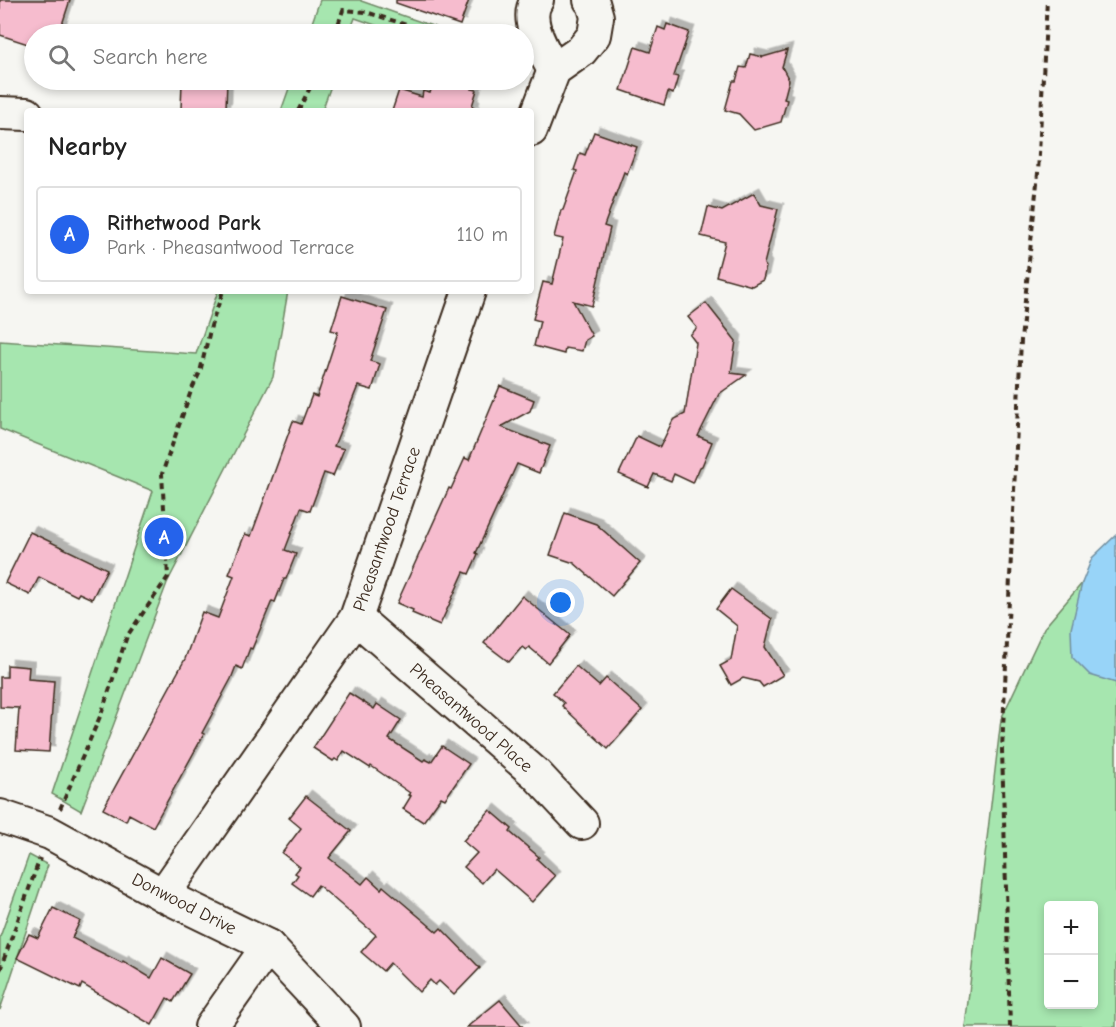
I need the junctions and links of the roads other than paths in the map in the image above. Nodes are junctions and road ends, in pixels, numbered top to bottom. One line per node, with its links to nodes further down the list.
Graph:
1 (537, 0): 3 (street)
2 (590, 0): 5 (street)
3 (534, 24)
4 (534, 25): 5 (street)
5 (554, 70): 8 (street)
6 (0, 113): 7 (street)
7 (24, 114)
8 (534, 122)
9 (468, 294): 10 (street, Pheasantwood Terrace)
10 (356, 618): 12 (street, Pheasantwood Place); 13 (street, Pheasantwood Terrace)
11 (0, 816): 13 (street, Donwood Drive)
12 (582, 823)
13 (163, 896): 14 (street, Donwood Drive)
14 (268, 946): 15 (street); 16 (street, Donwood Drive)
15 (211, 1027)
16 (344, 1027)

